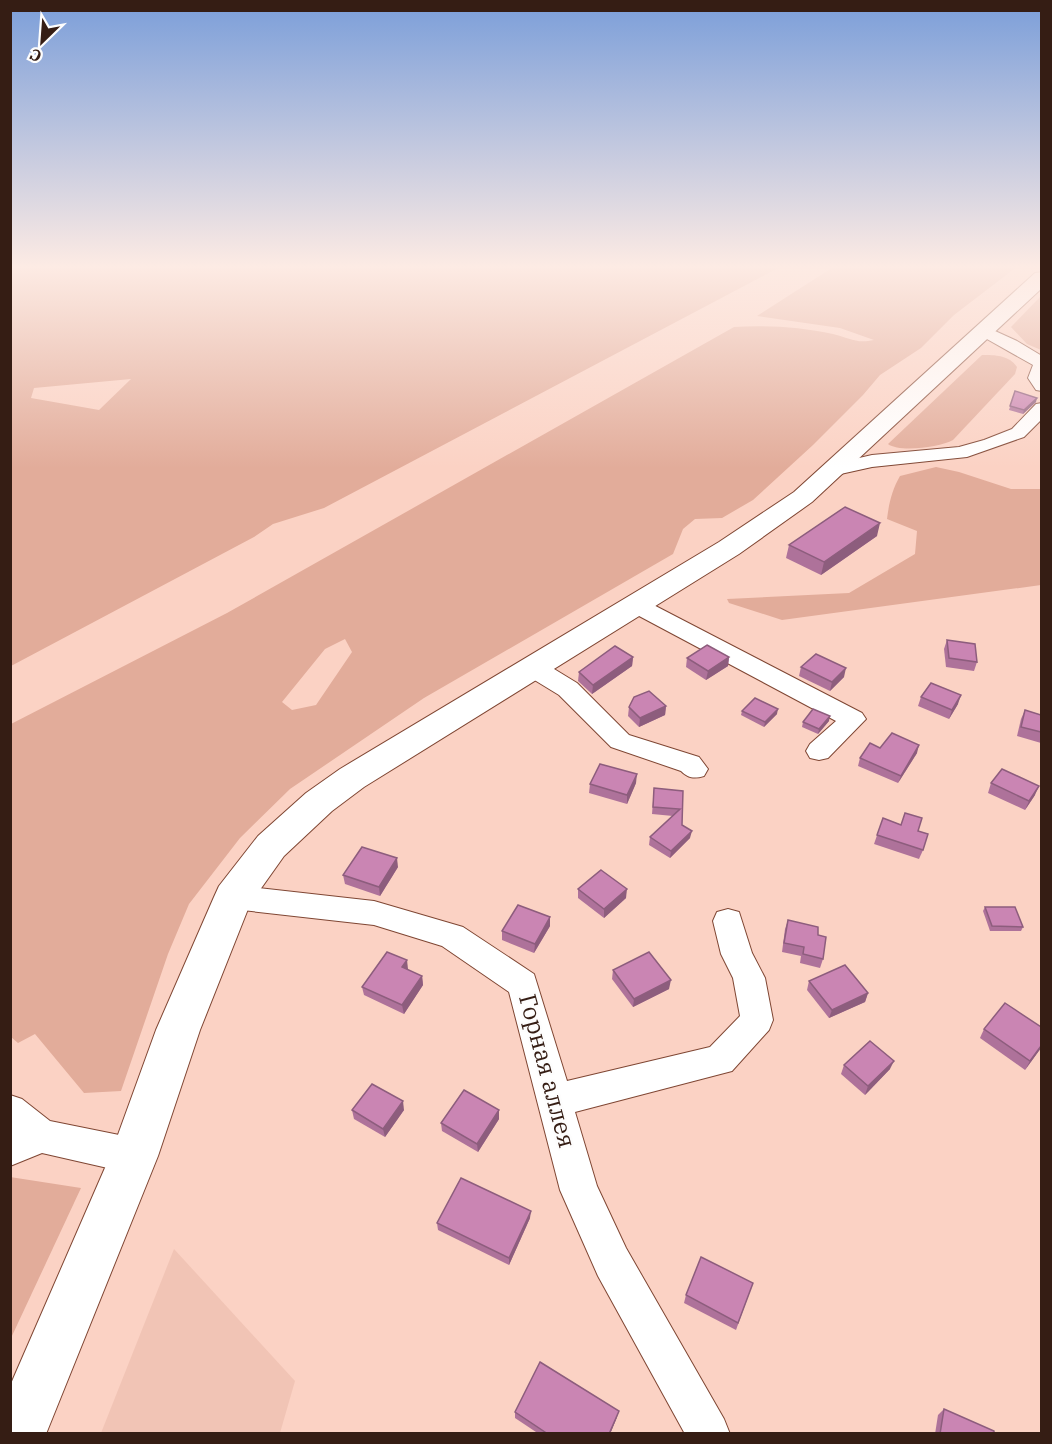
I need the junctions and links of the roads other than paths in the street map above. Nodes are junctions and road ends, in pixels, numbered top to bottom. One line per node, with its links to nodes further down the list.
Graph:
1 (981, 333): 6 (main road)
2 (989, 333): 3 (street)
3 (1041, 363): 4 (street)
4 (1041, 386)
5 (1041, 408): 6 (street)
6 (836, 470): 7 (main road)
7 (634, 604): 8 (main road); 9 (street)
8 (532, 667): 10 (street); 11 (main road)
9 (819, 751)
10 (694, 769)
11 (233, 897): 13 (street, Горная аллея); 16 (main road)
12 (728, 921): 13 (street)
13 (556, 1100): 18 (street, Горная аллея)
14 (10, 1111): 15 (street)
15 (26, 1143): 16 (street)
16 (134, 1156): 17 (main road)
17 (18, 1434)
18 (709, 1434)

